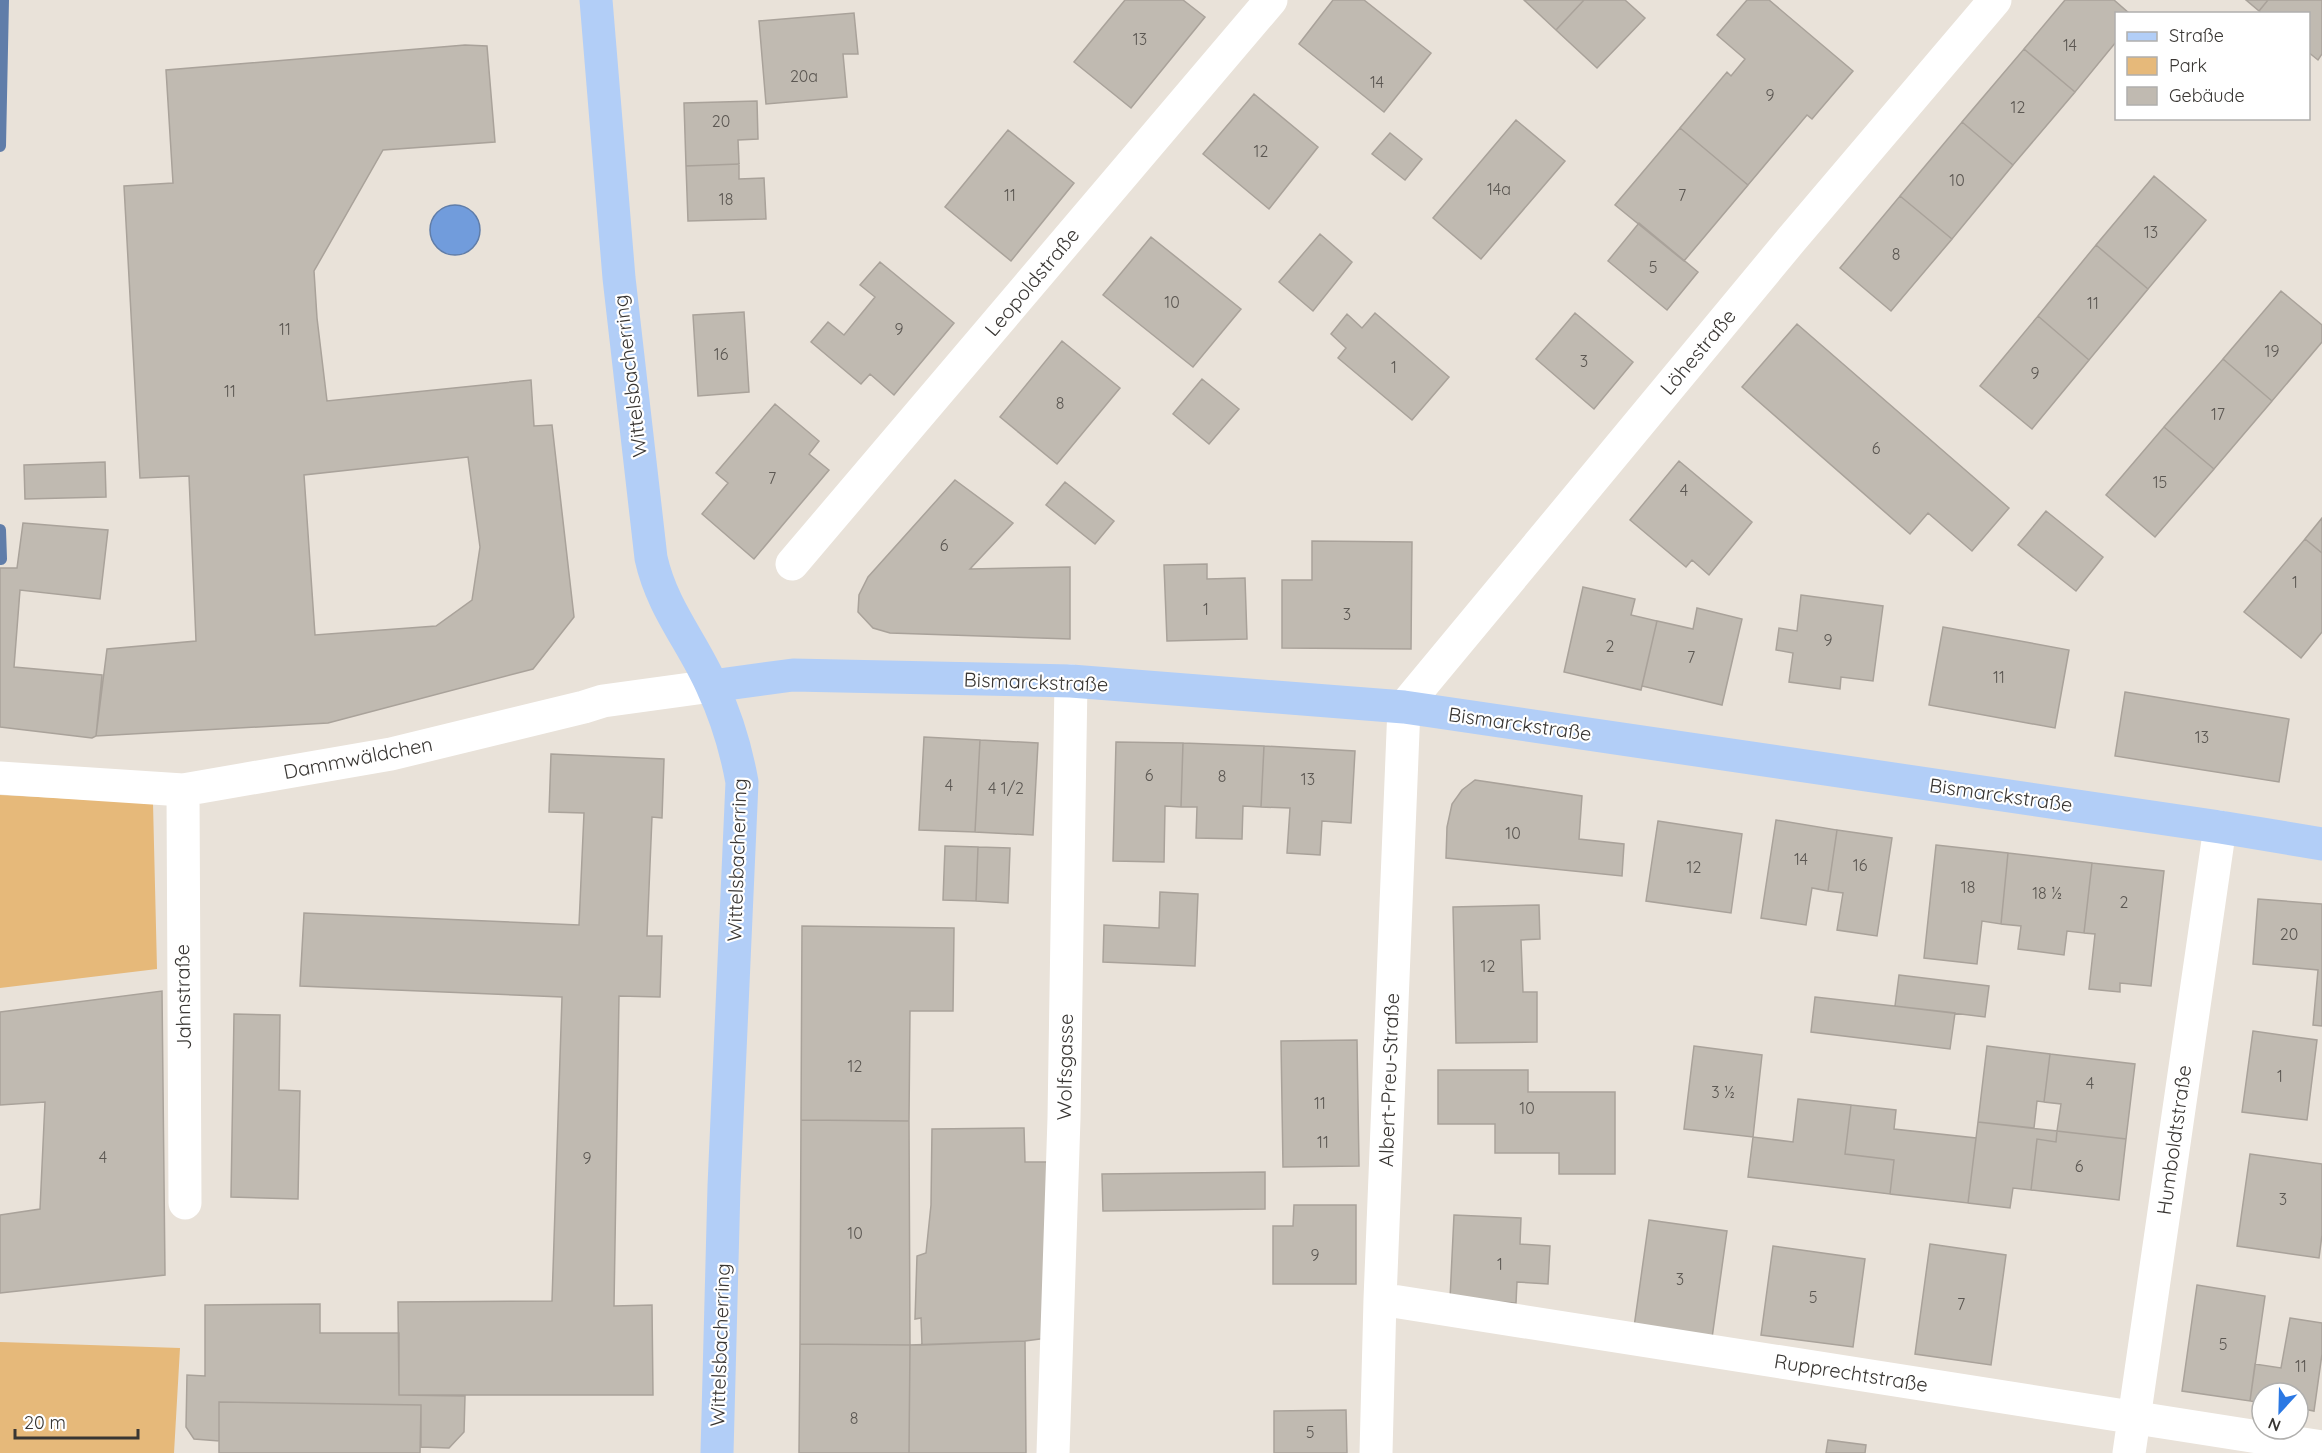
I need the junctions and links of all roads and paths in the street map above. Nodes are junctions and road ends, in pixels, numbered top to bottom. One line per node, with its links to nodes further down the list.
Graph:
1 (596, 0): 6 (main road, Wittelsbacherring)
2 (1271, 0): 4 (street, Leopoldstraße)
3 (1995, 0): 7 (street, Löhestraße)
4 (792, 564)
5 (1071, 681): 6 (main road, Bismarckstraße); 7 (main road, Bismarckstraße); 17 (street, Wolfsgasse)
6 (712, 686): 9 (street, Dammwäldchen); 16 (main road, Wittelsbacherring)
7 (1404, 707): 10 (main road, Bismarckstraße); 13 (street, Albert-Preu-Straße)
8 (0, 778): 9 (street, Dammwäldchen)
9 (183, 790): 12 (street, Jahnstraße)
10 (2220, 827): 11 (main road, Bismarckstraße); 14 (street, Humboldtstraße)
11 (2322, 844)
12 (185, 1203)
13 (1380, 1299): 14 (street, Rupprechtstraße); 18 (street, Albert-Preu-Straße)
14 (2134, 1417): 15 (street, Rupprechtstraße); 19 (street, Humboldtstraße)
15 (2322, 1447)
16 (717, 1453)
17 (1053, 1453)
18 (1376, 1453)
19 (2129, 1453)

